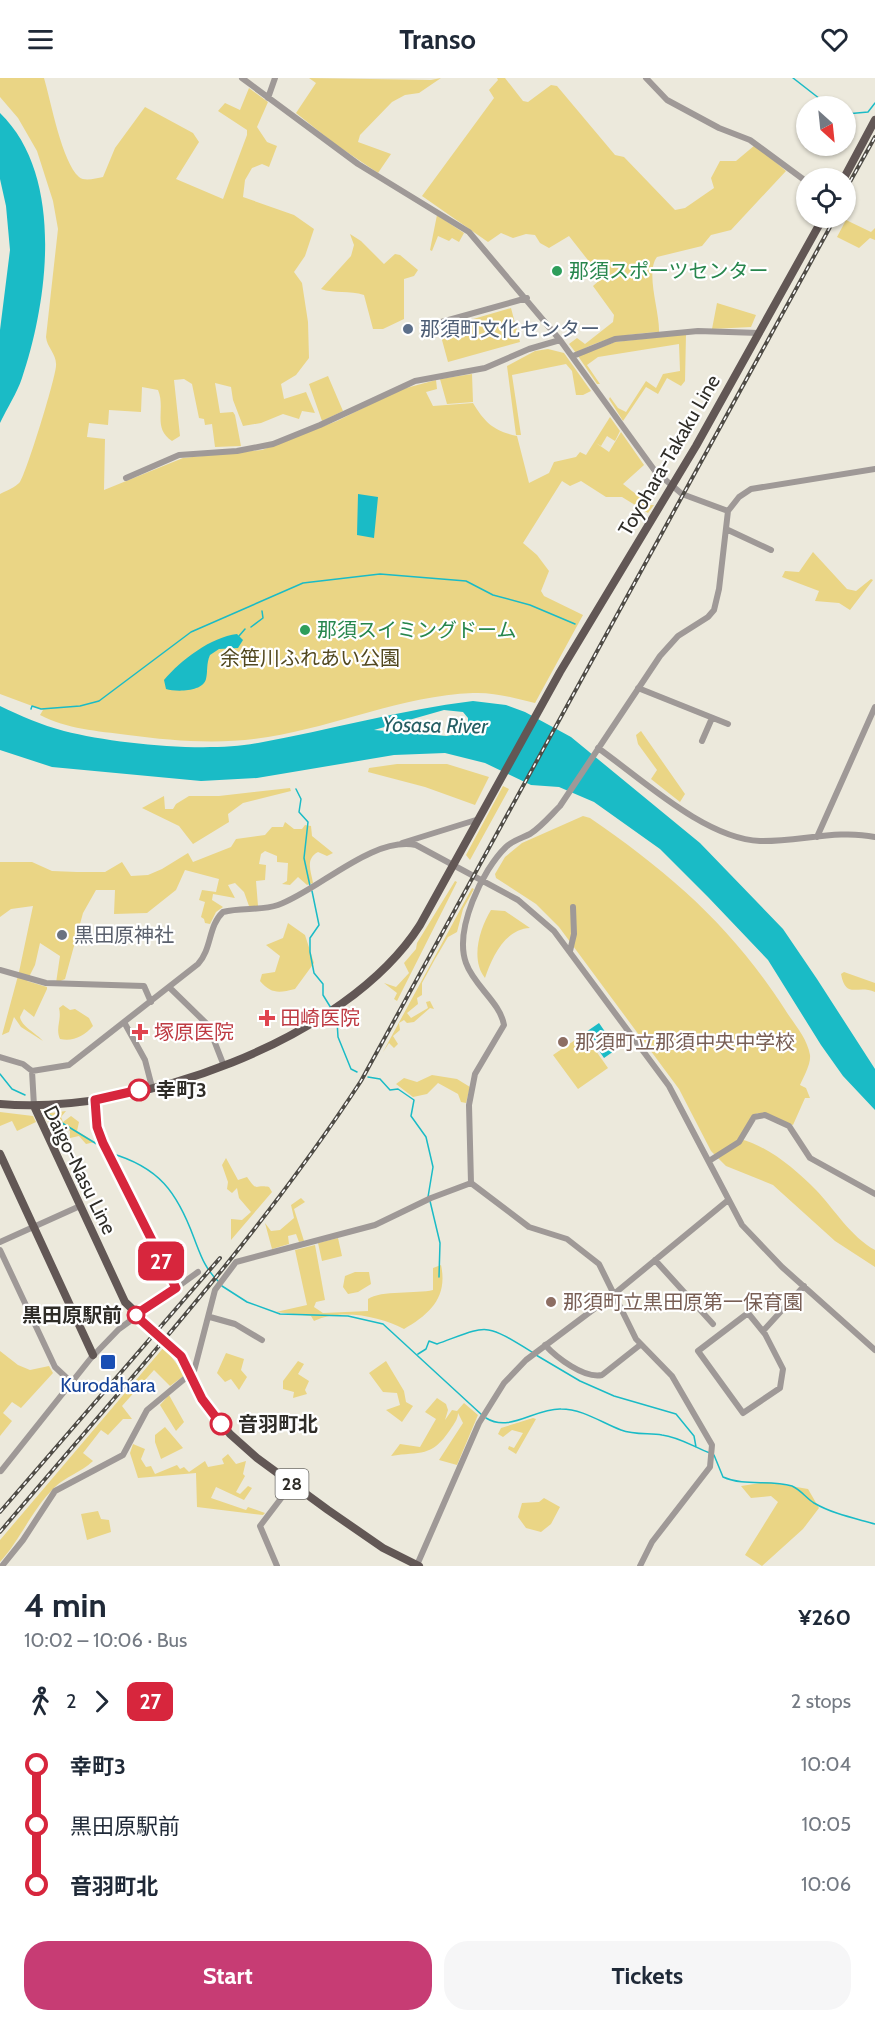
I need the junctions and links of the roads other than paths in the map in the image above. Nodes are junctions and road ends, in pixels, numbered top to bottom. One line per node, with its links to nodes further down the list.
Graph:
1 (242, 78): 4 (street)
2 (276, 78): 4 (street)
3 (646, 78): 7 (street)
4 (268, 98): 9 (street)
5 (875, 120): 6 (main road)
6 (849, 168)
7 (796, 174)
8 (817, 228): 11 (main road, Toyohara-Takaku Line)
9 (527, 298): 10 (street); 12 (street)
10 (427, 326)
11 (759, 333): 13 (street); 16 (main road, Toyohara-Takaku Line)
12 (560, 340): 13 (street); 15 (street)
13 (573, 356): 16 (street)
14 (875, 469): 17 (street)
15 (126, 478)
16 (670, 487): 17 (street); 26 (main road, Toyohara-Takaku Line)
17 (728, 511): 18 (street)
18 (726, 529): 19 (street); 20 (street)
19 (771, 550)
20 (638, 688): 22 (street); 25 (street)
21 (875, 707): 27 (street)
22 (712, 718): 23 (street); 24 (street)
23 (728, 724)
24 (702, 741)
25 (598, 748): 27 (street); 31 (street)
26 (478, 819): 29 (street); 30 (main road)
27 (817, 837): 28 (street)
28 (875, 837)
29 (399, 844): 30 (street); 35 (street)
30 (454, 864): 31 (street); 39 (main road)
31 (484, 881): 33 (street); 47 (street)
32 (573, 907): 33 (street)
33 (570, 951): 46 (street)
34 (0, 970): 36 (street)
35 (169, 987): 36 (street); 39 (street)
36 (151, 1002): 37 (street)
37 (124, 1022): 40 (street); 41 (street)
38 (0, 1057): 40 (street)
39 (224, 1066): 41 (main road)
40 (32, 1071): 44 (street)
41 (152, 1087): 42 (main road)
42 (95, 1100): 44 (main road); 57 (street)
43 (0, 1104): 44 (main road, Daigo-Nasu Line)
44 (34, 1106): 50 (main road, Daigo-Nasu Line / 28)
45 (0, 1156): 51 (main road)
46 (709, 1161): 48 (street); 49 (street)
47 (471, 1183): 58 (street); 60 (street)
48 (875, 1194)
49 (727, 1201): 54 (street); 56 (street)
50 (80, 1206): 51 (street); 59 (main road, Daigo-Nasu Line / 28)
51 (34, 1227): 52 (street); 67 (main road)
52 (0, 1242)
53 (0, 1250): 69 (street)
54 (655, 1260): 58 (street); 61 (street)
55 (198, 1272): 57 (street)
56 (804, 1286): 62 (street); 66 (street)
57 (176, 1288): 59 (street)
58 (614, 1294): 64 (street); 65 (street)
59 (135, 1315): 67 (street); 68 (main road, Daigo-Nasu Line / 28)
60 (210, 1317): 63 (street); 68 (street)
61 (713, 1324)
62 (763, 1331): 62 (street)
63 (262, 1340)
64 (545, 1345): 65 (street); 72 (street)
65 (640, 1345): 75 (street)
66 (875, 1350)
67 (93, 1355): 69 (street)
68 (191, 1374): 71 (main road, Daigo-Nasu Line / 28); 73 (street)
69 (70, 1382): 70 (street)
70 (1, 1471)
71 (292, 1484): 72 (main road, Daigo-Nasu Line / 28); 74 (street)
72 (418, 1565)
73 (2, 1566)
74 (277, 1566)
75 (640, 1566)

